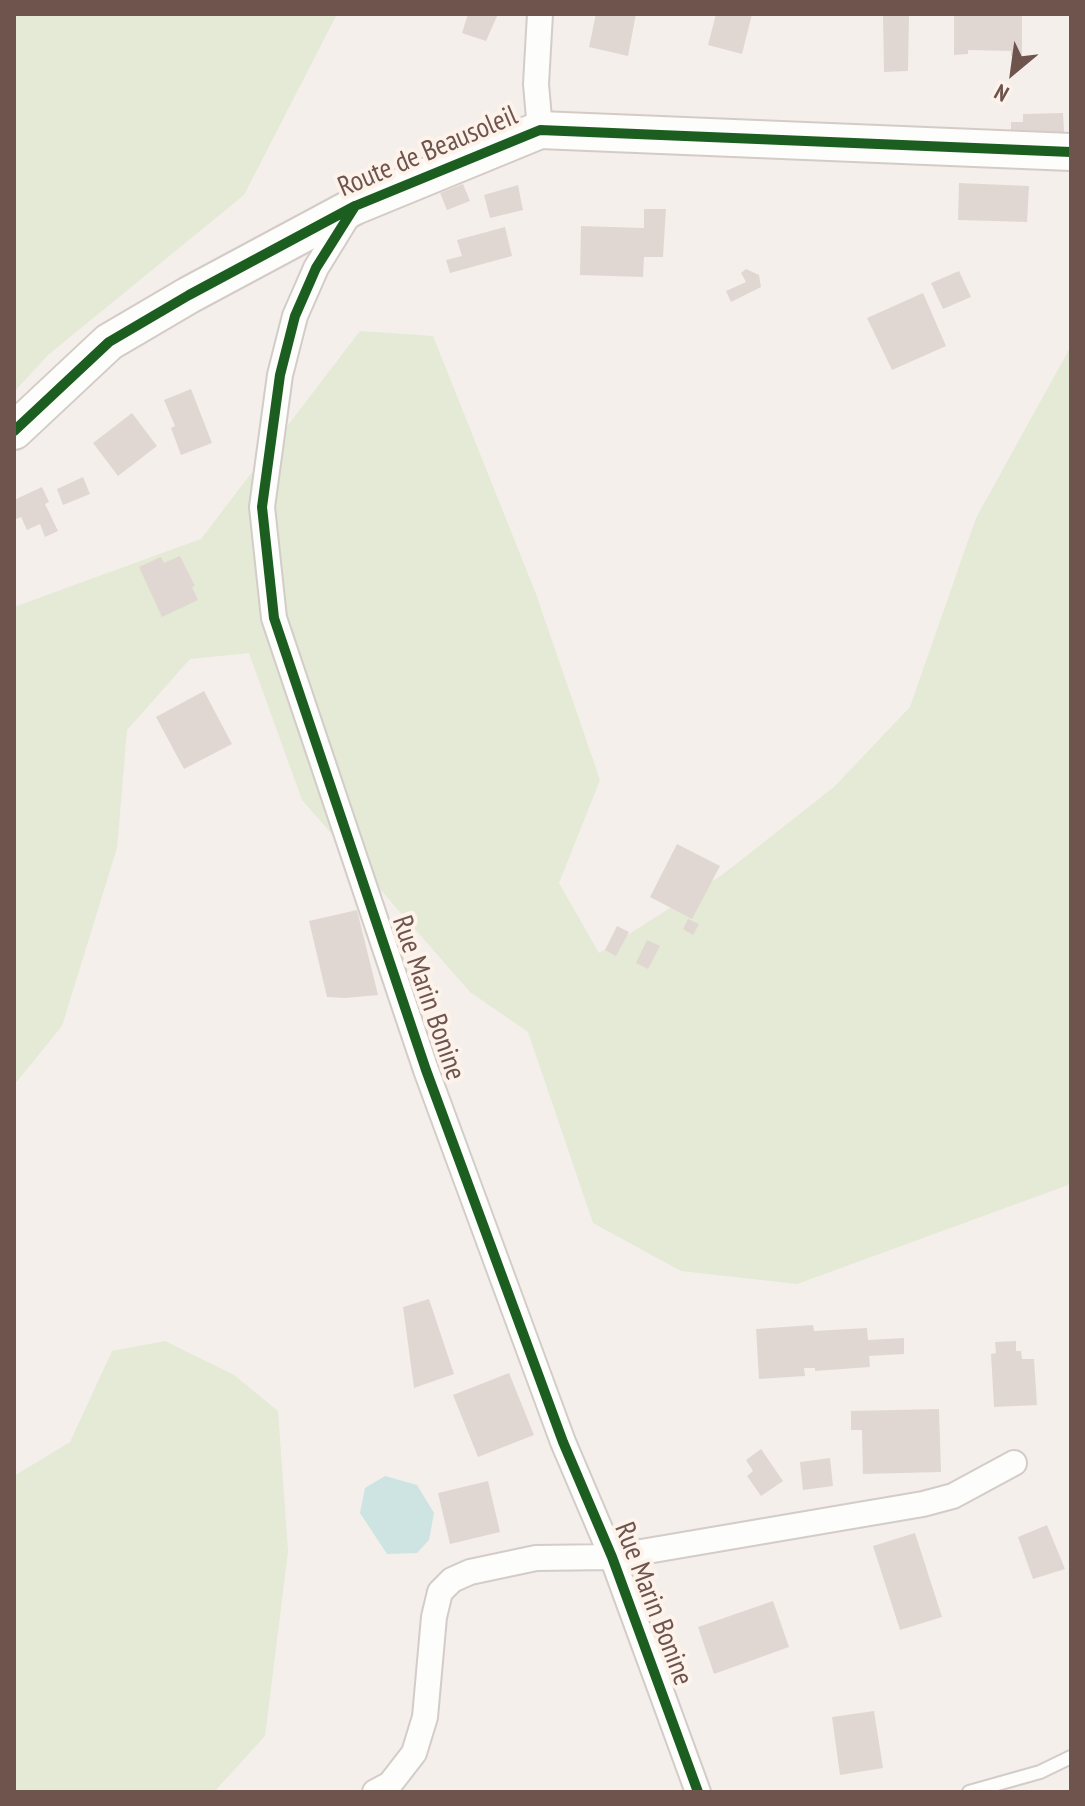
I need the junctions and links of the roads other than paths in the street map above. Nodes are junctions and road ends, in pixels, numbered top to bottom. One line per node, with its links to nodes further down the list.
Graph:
1 (540, 14): 2 (street)
2 (540, 130): 3 (street, Route de Beausoleil); 4 (street, Route de Beausoleil)
3 (1071, 152)
4 (355, 206): 5 (street, Route de Beausoleil); 7 (street, Rue Marin Bonine)
5 (14, 431)
6 (1014, 1463): 7 (street)
7 (612, 1557): 9 (street); 10 (street, Rue Marin Bonine)
8 (1071, 1757): 11 (lane)
9 (375, 1792)
10 (698, 1792)
11 (969, 1792)

